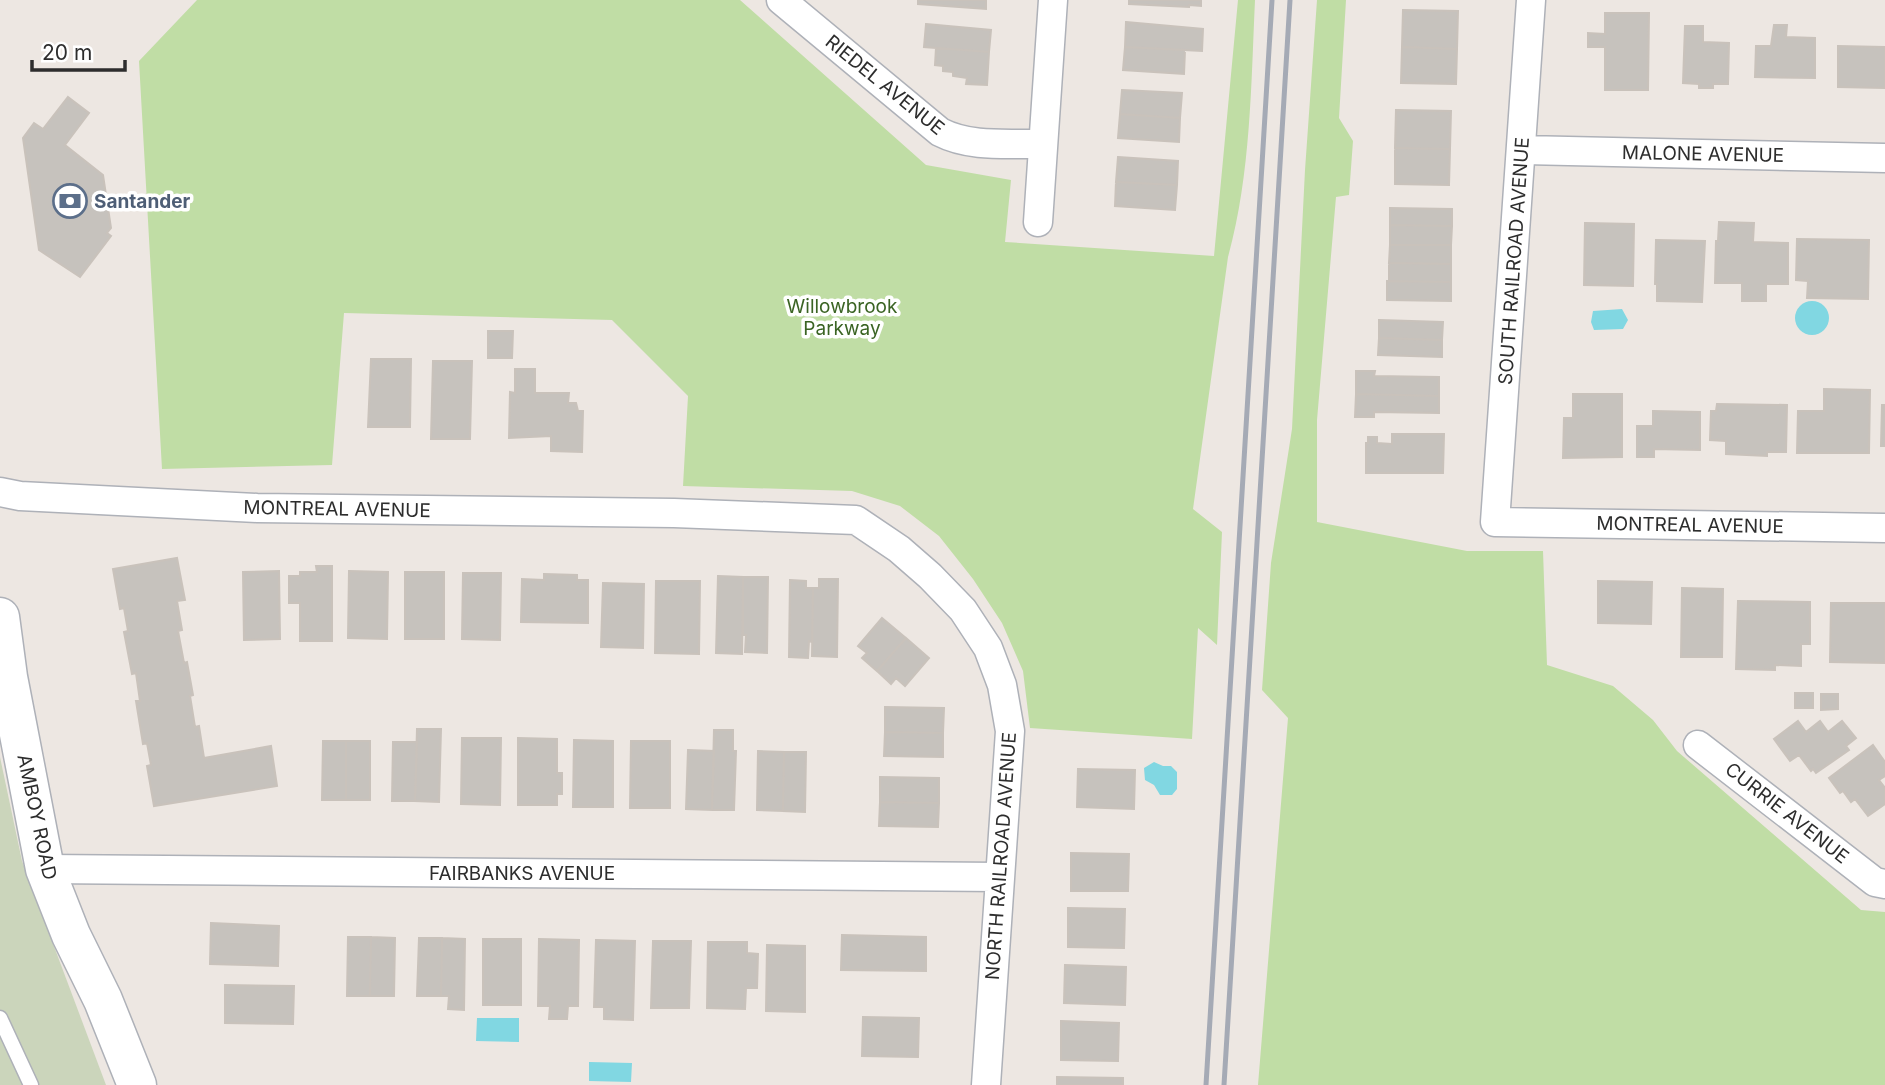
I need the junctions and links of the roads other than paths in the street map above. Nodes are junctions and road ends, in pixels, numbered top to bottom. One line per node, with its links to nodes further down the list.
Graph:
1 (781, 0): 4 (street, RIEDEL AVENUE)
2 (1053, 0): 4 (street)
3 (1531, 0): 5 (street, SOUTH RAILROAD AVENUE)
4 (1043, 144): 7 (street)
5 (1521, 150): 6 (street, MALONE AVENUE); 10 (street, SOUTH RAILROAD AVENUE)
6 (1885, 158)
7 (1038, 222)
8 (0, 492): 9 (street, MONTREAL AVENUE)
9 (856, 520): 15 (street, NORTH RAILROAD AVENUE)
10 (1495, 522): 11 (street, MONTREAL AVENUE)
11 (1885, 528)
12 (0, 617): 14 (main road, AMBOY ROAD)
13 (1698, 745): 16 (street, CURRIE AVENUE)
14 (45, 869): 15 (street, FAIRBANKS AVENUE); 19 (main road, AMBOY ROAD)
15 (999, 877): 20 (street, NORTH RAILROAD AVENUE)
16 (1880, 883)
17 (0, 1018): 18 (lane)
18 (31, 1085)
19 (137, 1085)
20 (986, 1085)

